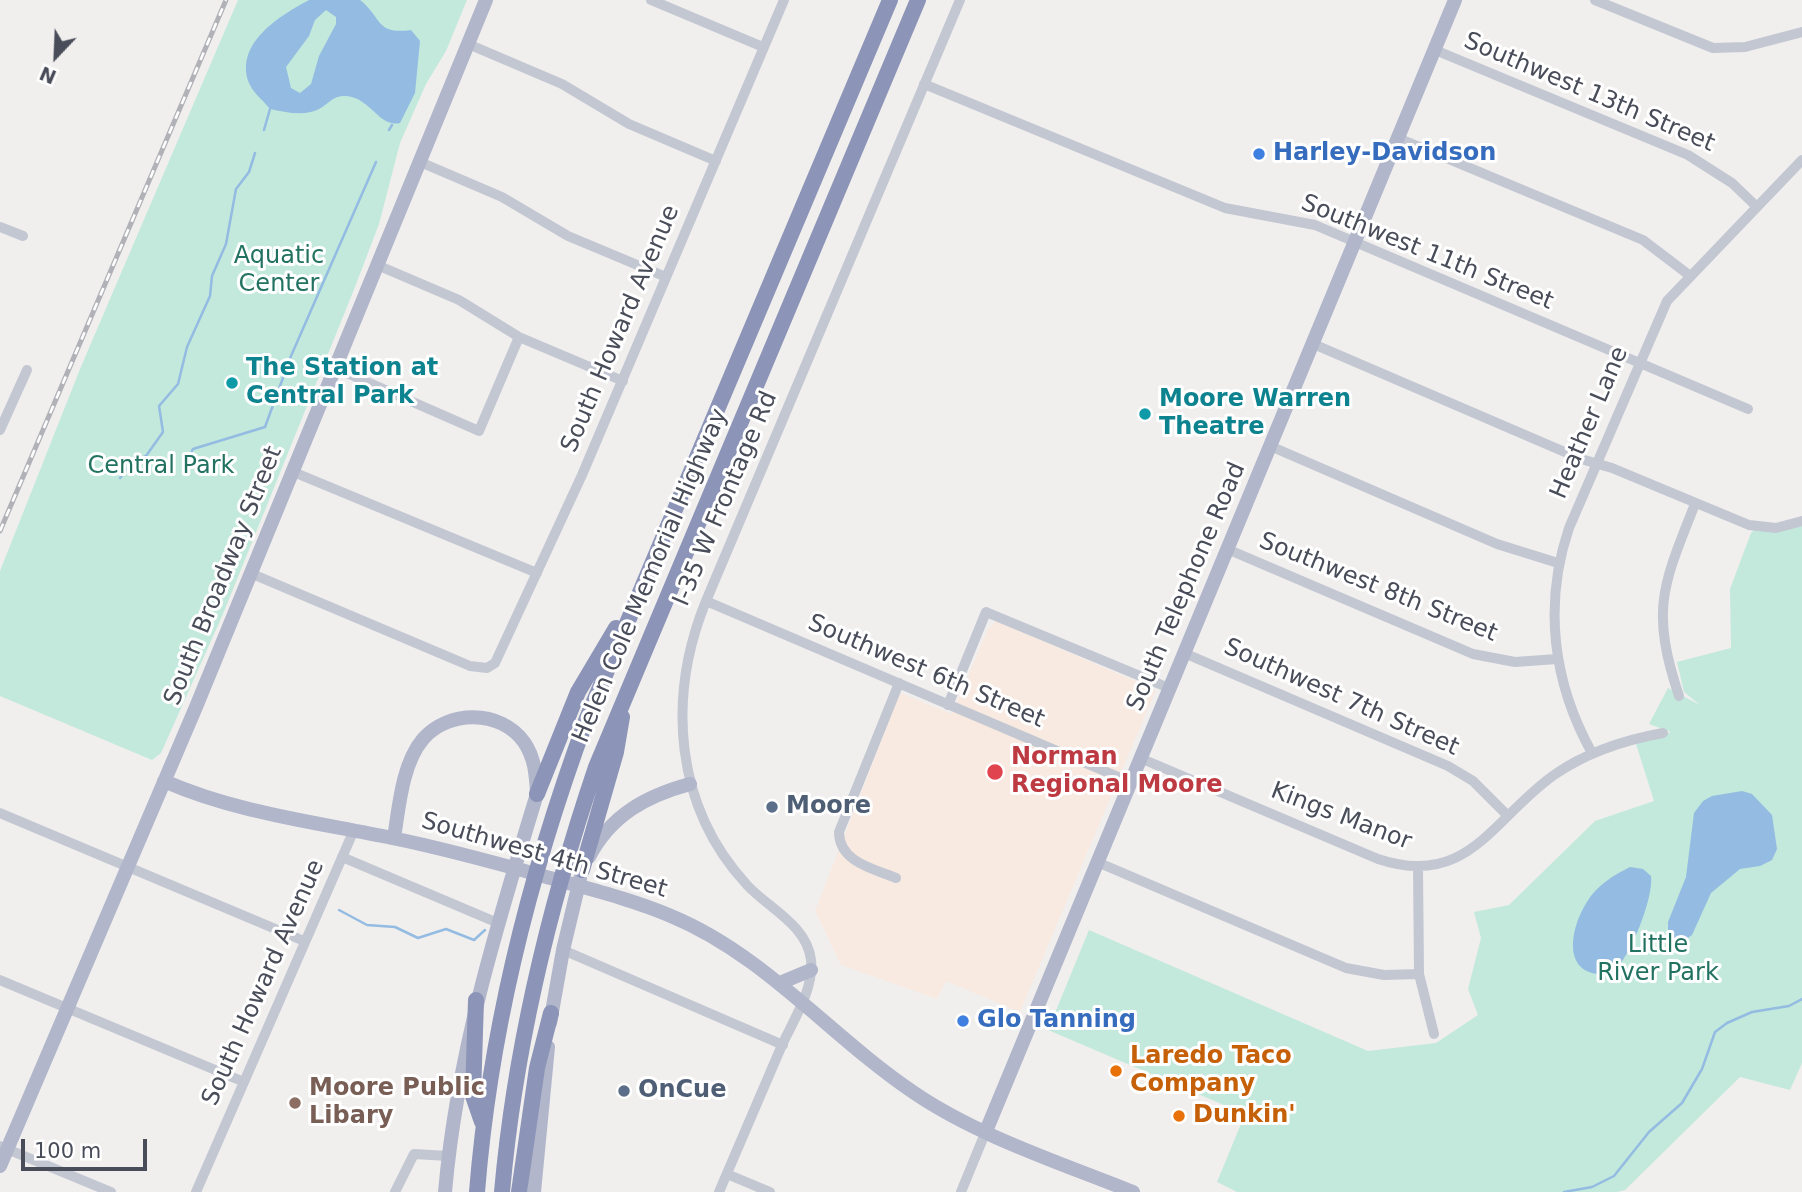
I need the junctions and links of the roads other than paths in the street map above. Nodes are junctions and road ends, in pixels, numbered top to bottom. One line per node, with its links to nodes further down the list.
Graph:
1 (486, 0): 10 (main road, South Broadway Street)
2 (651, 0): 11 (street)
3 (784, 0): 11 (street, South Howard Avenue)
4 (890, 0): 42 (highway, Helen Cole Memorial Highway)
5 (918, 0): 47 (highway, Helen Cole Memorial Highway)
6 (960, 0): 13 (street, I-35 W Frontage Rd)
7 (1455, 0): 12 (main road, South Telephone Road)
8 (1595, 0): 9 (street)
9 (1802, 32)
10 (468, 44): 16 (street); 17 (main road, South Broadway Street)
11 (763, 47): 16 (street, South Howard Avenue)
12 (1435, 50): 14 (main road, South Telephone Road); 18 (street, Southwest 13th Street)
13 (924, 84): 21 (street, Southwest 11th Street); 43 (street, I-35 W Frontage Rd)
14 (1398, 138): 21 (main road, South Telephone Road); 23 (street)
15 (1802, 160): 18 (street, Heather Lane)
16 (716, 161): 24 (street, South Howard Avenue)
17 (420, 162): 22 (main road, South Broadway Street); 24 (street)
18 (1756, 206): 23 (street, Heather Lane)
19 (0, 227): 20 (street)
20 (23, 236)
21 (1354, 241): 26 (main road, South Telephone Road); 27 (street, Southwest 11th Street)
22 (377, 265): 25 (street); 28 (main road, South Broadway Street)
23 (1689, 275): 27 (street, Heather Lane)
24 (666, 277): 30 (street, South Howard Avenue)
25 (519, 337): 28 (street); 30 (street)
26 (1311, 343): 33 (main road, South Telephone Road); 34 (street)
27 (1639, 363): 31 (street, Southwest 11th Street); 34 (street, Heather Lane)
28 (333, 367): 35 (main road, South Broadway Street)
29 (27, 370): 32 (street)
30 (623, 381): 41 (street, South Howard Avenue)
31 (1748, 409)
32 (0, 430)
33 (1270, 446): 38 (main road, South Telephone Road); 39 (street)
34 (1597, 463): 36 (street); 39 (street, Heather Lane)
35 (291, 471): 40 (main road, South Broadway Street); 41 (street)
36 (1695, 504): 37 (street); 49 (street)
37 (1802, 521)
38 (1227, 549): 44 (main road, South Telephone Road); 45 (street, Southwest 8th Street)
39 (1558, 563): 45 (street, Heather Lane)
40 (250, 573): 41 (street, South Howard Avenue); 54 (main road, South Broadway Street)
41 (537, 573)
42 (640, 591): 57 (highway); 82 (highway, Helen Cole Memorial Highway)
43 (706, 601): 46 (street, Southwest 6th Street); 56 (street, I-35 W Frontage Rd)
44 (1184, 653): 48 (main road, South Telephone Road); 59 (street, Southwest 7th Street)
45 (1557, 659): 52 (street, Heather Lane)
46 (899, 683): 50 (street, Southwest 6th Street); 67 (street)
47 (627, 688): 66 (highway); 93 (highway, Helen Cole Memorial Highway)
48 (1169, 688): 50 (street); 53 (main road, South Telephone Road)
49 (1679, 696)
50 (948, 705): 55 (street, Southwest 6th Street)
51 (1663, 733): 52 (street, Kings Manor)
52 (1592, 753): 59 (street, Kings Manor)
53 (1140, 758): 55 (main road, South Telephone Road); 65 (street, Kings Manor)
54 (164, 780): 60 (main road, Southwest 4th Street); 64 (main road, South Broadway Street)
55 (1130, 782): 63 (main road, South Telephone Road)
56 (690, 783): 66 (main road); 71 (street, I-35 W Frontage Rd)
57 (537, 794): 61 (main road); 68 (main road)
58 (0, 813): 64 (street)
59 (1508, 816): 65 (street, Kings Manor)
60 (354, 830): 61 (main road, Southwest 4th Street); 62 (street, South Howard Avenue)
61 (394, 838): 74 (main road, Southwest 4th Street)
62 (342, 857): 68 (street); 69 (street, South Howard Avenue)
63 (1097, 862): 72 (street); 83 (main road, South Telephone Road)
64 (128, 867): 69 (street); 77 (main road, South Broadway Street)
65 (1418, 867): 72 (street)
66 (582, 870): 70 (main road)
67 (896, 878)
68 (498, 923): 75 (main road)
69 (304, 941): 81 (street, South Howard Avenue)
70 (563, 950): 78 (main road); 80 (street)
71 (811, 970): 74 (main road); 76 (street)
72 (1419, 974): 79 (street)
73 (0, 980): 77 (street)
74 (779, 983): 76 (main road, Southwest 4th Street)
75 (476, 1000): 82 (highway); 85 (main road)
76 (802, 1002): 80 (street); 83 (main road, Southwest 4th Street)
77 (67, 1009): 81 (street); 84 (main road, South Broadway Street)
78 (551, 1013): 94 (highway); 95 (main road)
79 (1434, 1034)
80 (783, 1045): 87 (street)
81 (244, 1082): 89 (street, South Howard Avenue)
82 (484, 1126): 92 (highway, Helen Cole Memorial Highway)
83 (986, 1131): 98 (street, South Telephone Road); 99 (main road, Southwest 4th Street)
84 (4, 1148): 86 (main road, South Broadway Street); 88 (street)
85 (448, 1156): 90 (street); 91 (main road)
86 (0, 1166)
87 (727, 1174): 96 (street); 97 (street)
88 (111, 1192)
89 (196, 1192)
90 (395, 1192)
91 (445, 1192)
92 (477, 1192)
93 (502, 1192)
94 (519, 1192)
95 (534, 1192)
96 (719, 1192)
97 (770, 1192)
98 (961, 1192)
99 (1133, 1192)

